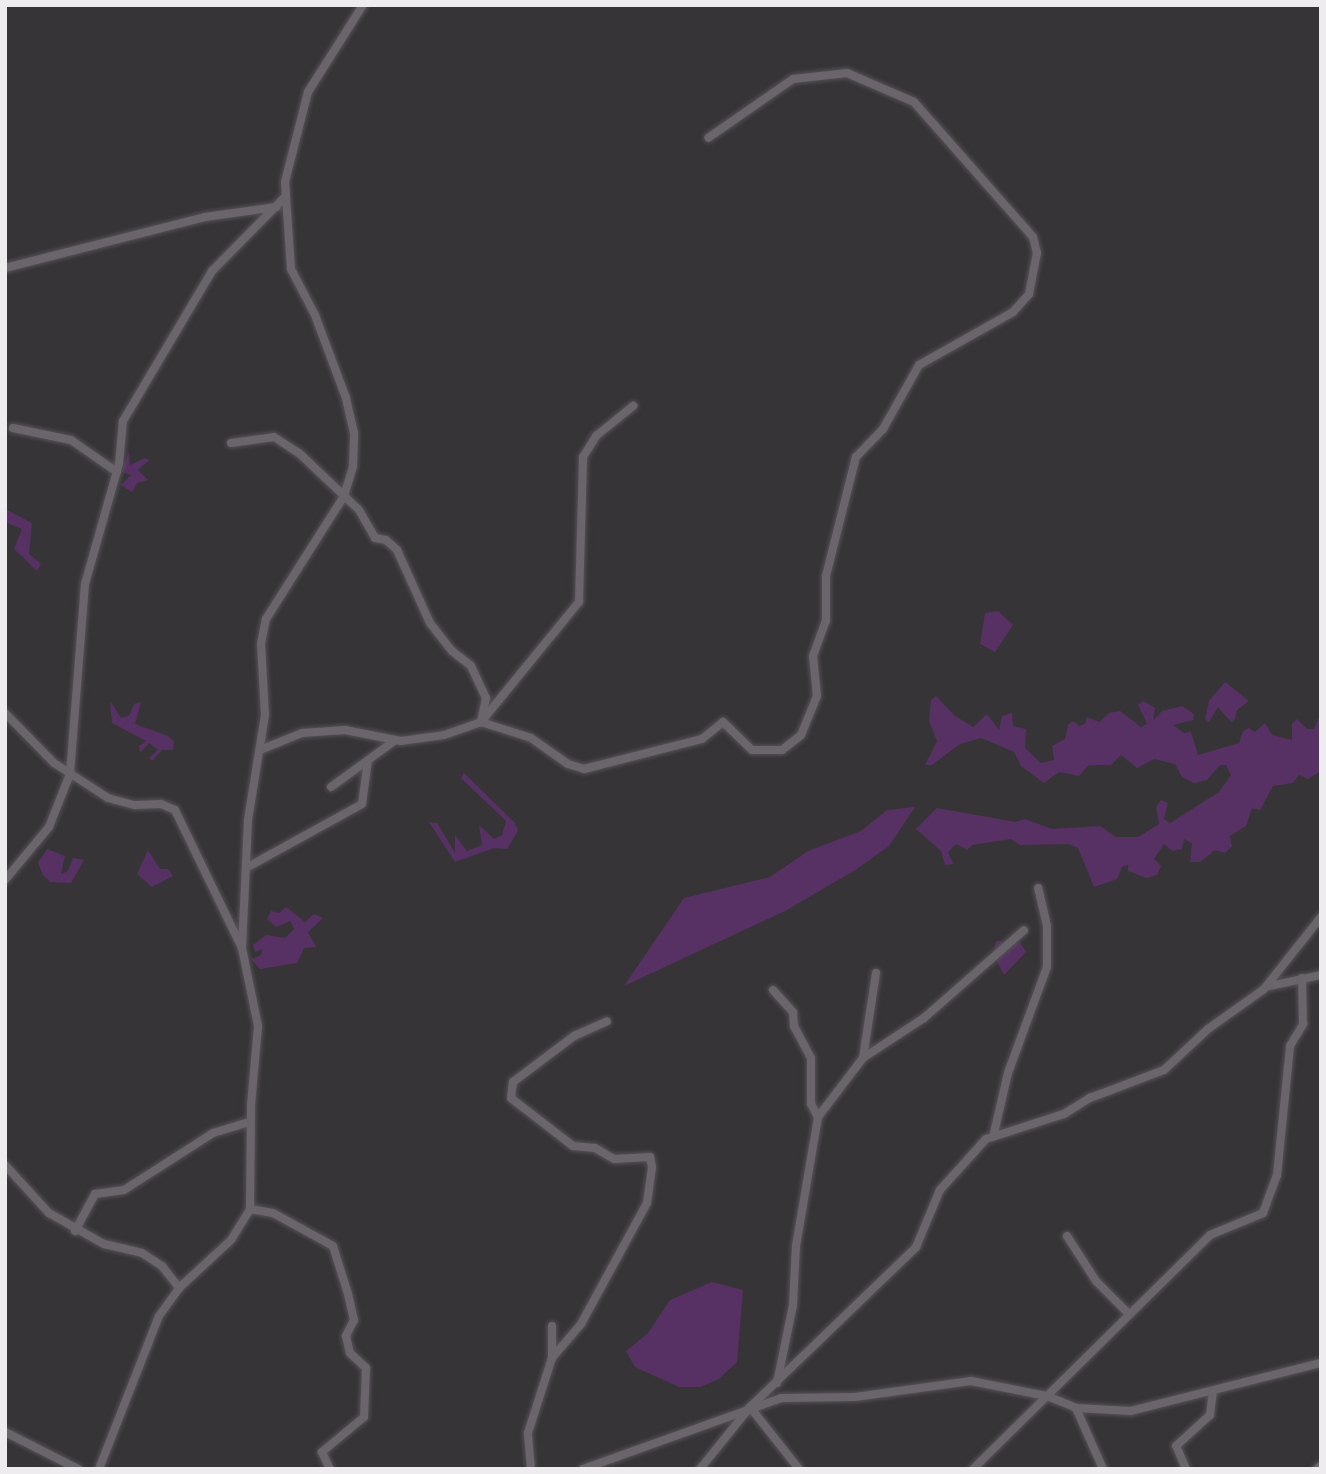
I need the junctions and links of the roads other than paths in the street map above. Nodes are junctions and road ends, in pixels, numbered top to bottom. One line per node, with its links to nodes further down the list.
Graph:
1 (363, 5): 3 (street)
2 (708, 138): 12 (street)
3 (285, 197): 4 (street); 10 (street)
4 (276, 207): 5 (street); 9 (street)
5 (5, 268)
6 (633, 406): 12 (street)
7 (13, 428): 9 (street)
8 (231, 443): 10 (street)
9 (117, 472): 16 (street)
10 (344, 496): 12 (street); 14 (street)
11 (5, 713): 16 (street)
12 (481, 722): 13 (street)
13 (396, 740): 14 (street); 15 (street)
14 (260, 750): 18 (street)
15 (368, 760): 17 (street); 18 (street)
16 (70, 774): 19 (street); 23 (street)
17 (331, 787)
18 (246, 868): 23 (street)
19 (5, 880)
20 (1038, 888): 33 (street)
21 (1321, 918): 27 (street)
22 (1024, 930): 30 (street)
23 (242, 948): 32 (street)
24 (876, 973): 30 (street)
25 (1321, 975): 26 (street)
26 (1302, 978): 27 (street); 39 (street)
27 (1265, 989): 33 (street)
28 (774, 990): 31 (street)
29 (607, 1021): 41 (street)
30 (863, 1058): 31 (street)
31 (818, 1117): 43 (street)
32 (250, 1122): 35 (street); 36 (street)
33 (994, 1133): 43 (street)
34 (5, 1165): 36 (street)
35 (250, 1209): 38 (street); 51 (street)
36 (75, 1231): 38 (street)
37 (1068, 1236): 39 (street)
38 (179, 1288): 50 (street)
39 (1128, 1313): 45 (street)
40 (552, 1326): 41 (street)
41 (552, 1358): 52 (street)
42 (1321, 1363): 44 (street)
43 (776, 1383): 46 (street)
44 (1213, 1392): 47 (street); 58 (street)
45 (1047, 1396): 46 (street); 47 (street); 56 (street)
46 (750, 1407): 53 (street); 54 (street); 55 (street)
47 (1076, 1408): 57 (street)
48 (5, 1432): 49 (street)
49 (78, 1469)
50 (99, 1469)
51 (330, 1469)
52 (531, 1469)
53 (583, 1469)
54 (700, 1469)
55 (799, 1469)
56 (974, 1469)
57 (1103, 1469)
58 (1186, 1469)

